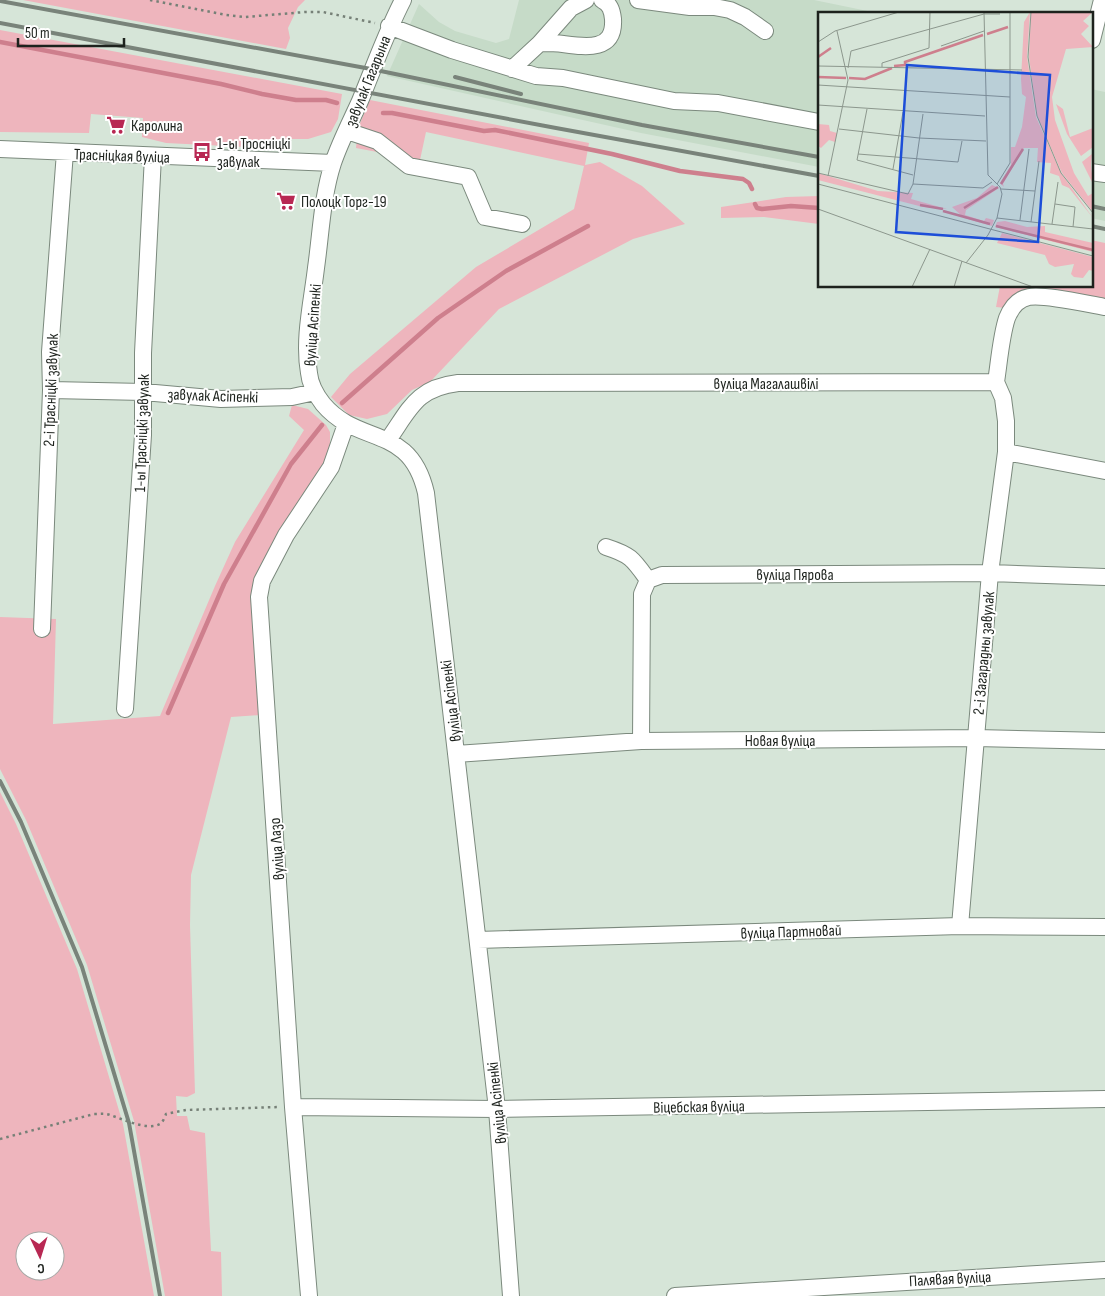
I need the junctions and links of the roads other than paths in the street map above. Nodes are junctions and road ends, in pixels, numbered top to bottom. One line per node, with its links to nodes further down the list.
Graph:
1 (403, 0): 6 (street, завулак Гагарына)
2 (586, 0): 9 (street)
3 (602, 0): 9 (street)
4 (638, 0): 7 (street)
5 (1102, 0): 8 (street)
6 (389, 26): 10 (street); 12 (street, завулак Гагарына)
7 (765, 31)
8 (1092, 40)
9 (540, 43): 10 (street)
10 (512, 69): 11 (street)
11 (818, 122)
12 (347, 131): 16 (street, завулак Гагарына); 19 (street)
13 (0, 149): 14 (street, Трасніцкая вуліца)
14 (65, 152): 15 (street, Трасніцкая вуліца); 22 (street, 2-і Трасніцкі завулак)
15 (153, 156): 16 (street, Трасніцкая вуліца); 23 (street, 1-ы Трасніцкі завулак)
16 (333, 163): 24 (street, вуліца Асіпенкі)
17 (1092, 172): 18 (street)
18 (1105, 174)
19 (522, 224)
20 (1105, 307): 21 (street)
21 (996, 382): 26 (street, вуліца Магалашвілі); 27 (street, 2-і Загарадны завулак)
22 (51, 390): 23 (street, завулак Асіпенкі); 33 (street, 2-і Трасніцкі завулак)
23 (144, 392): 24 (street, завулак Асіпенкі); 34 (street, 1-ы Трасніцкі завулак)
24 (315, 392): 25 (street, вуліца Асіпенкі)
25 (346, 424): 26 (street, вуліца Асіпенкі); 43 (street, вуліца Лазо)
26 (388, 440): 38 (street, вуліца Асіпенкі)
27 (1006, 452): 28 (street); 30 (street, 2-і Загарадны завулак)
28 (1105, 471)
29 (606, 547): 32 (street)
30 (990, 572): 31 (street, вуліца Пярова); 32 (street, вуліца Пярова); 35 (street, 2-і Загарадны завулак)
31 (1105, 577)
32 (648, 580): 36 (street)
33 (42, 629)
34 (125, 709)
35 (976, 738): 36 (street, Новая вуліца); 37 (street, Новая вуліца); 39 (street, 2-і Загарадны завулак)
36 (641, 741): 38 (street, Новая вуліца)
37 (1105, 741)
38 (456, 754): 41 (street, вуліца Асіпенкі)
39 (960, 926): 40 (street, вуліца Партновай); 41 (street, вуліца Партновай)
40 (1105, 927)
41 (478, 940): 44 (street, вуліца Асіпенкі)
42 (1105, 1099): 44 (street, Віцебская вуліца)
43 (293, 1107): 44 (street, Віцебская вуліца); 46 (street, вуліца Лазо)
44 (497, 1109): 47 (street, вуліца Асіпенкі)
45 (1105, 1270): 48 (street, Палявая вуліца)
46 (309, 1296)
47 (511, 1296)
48 (675, 1296)

